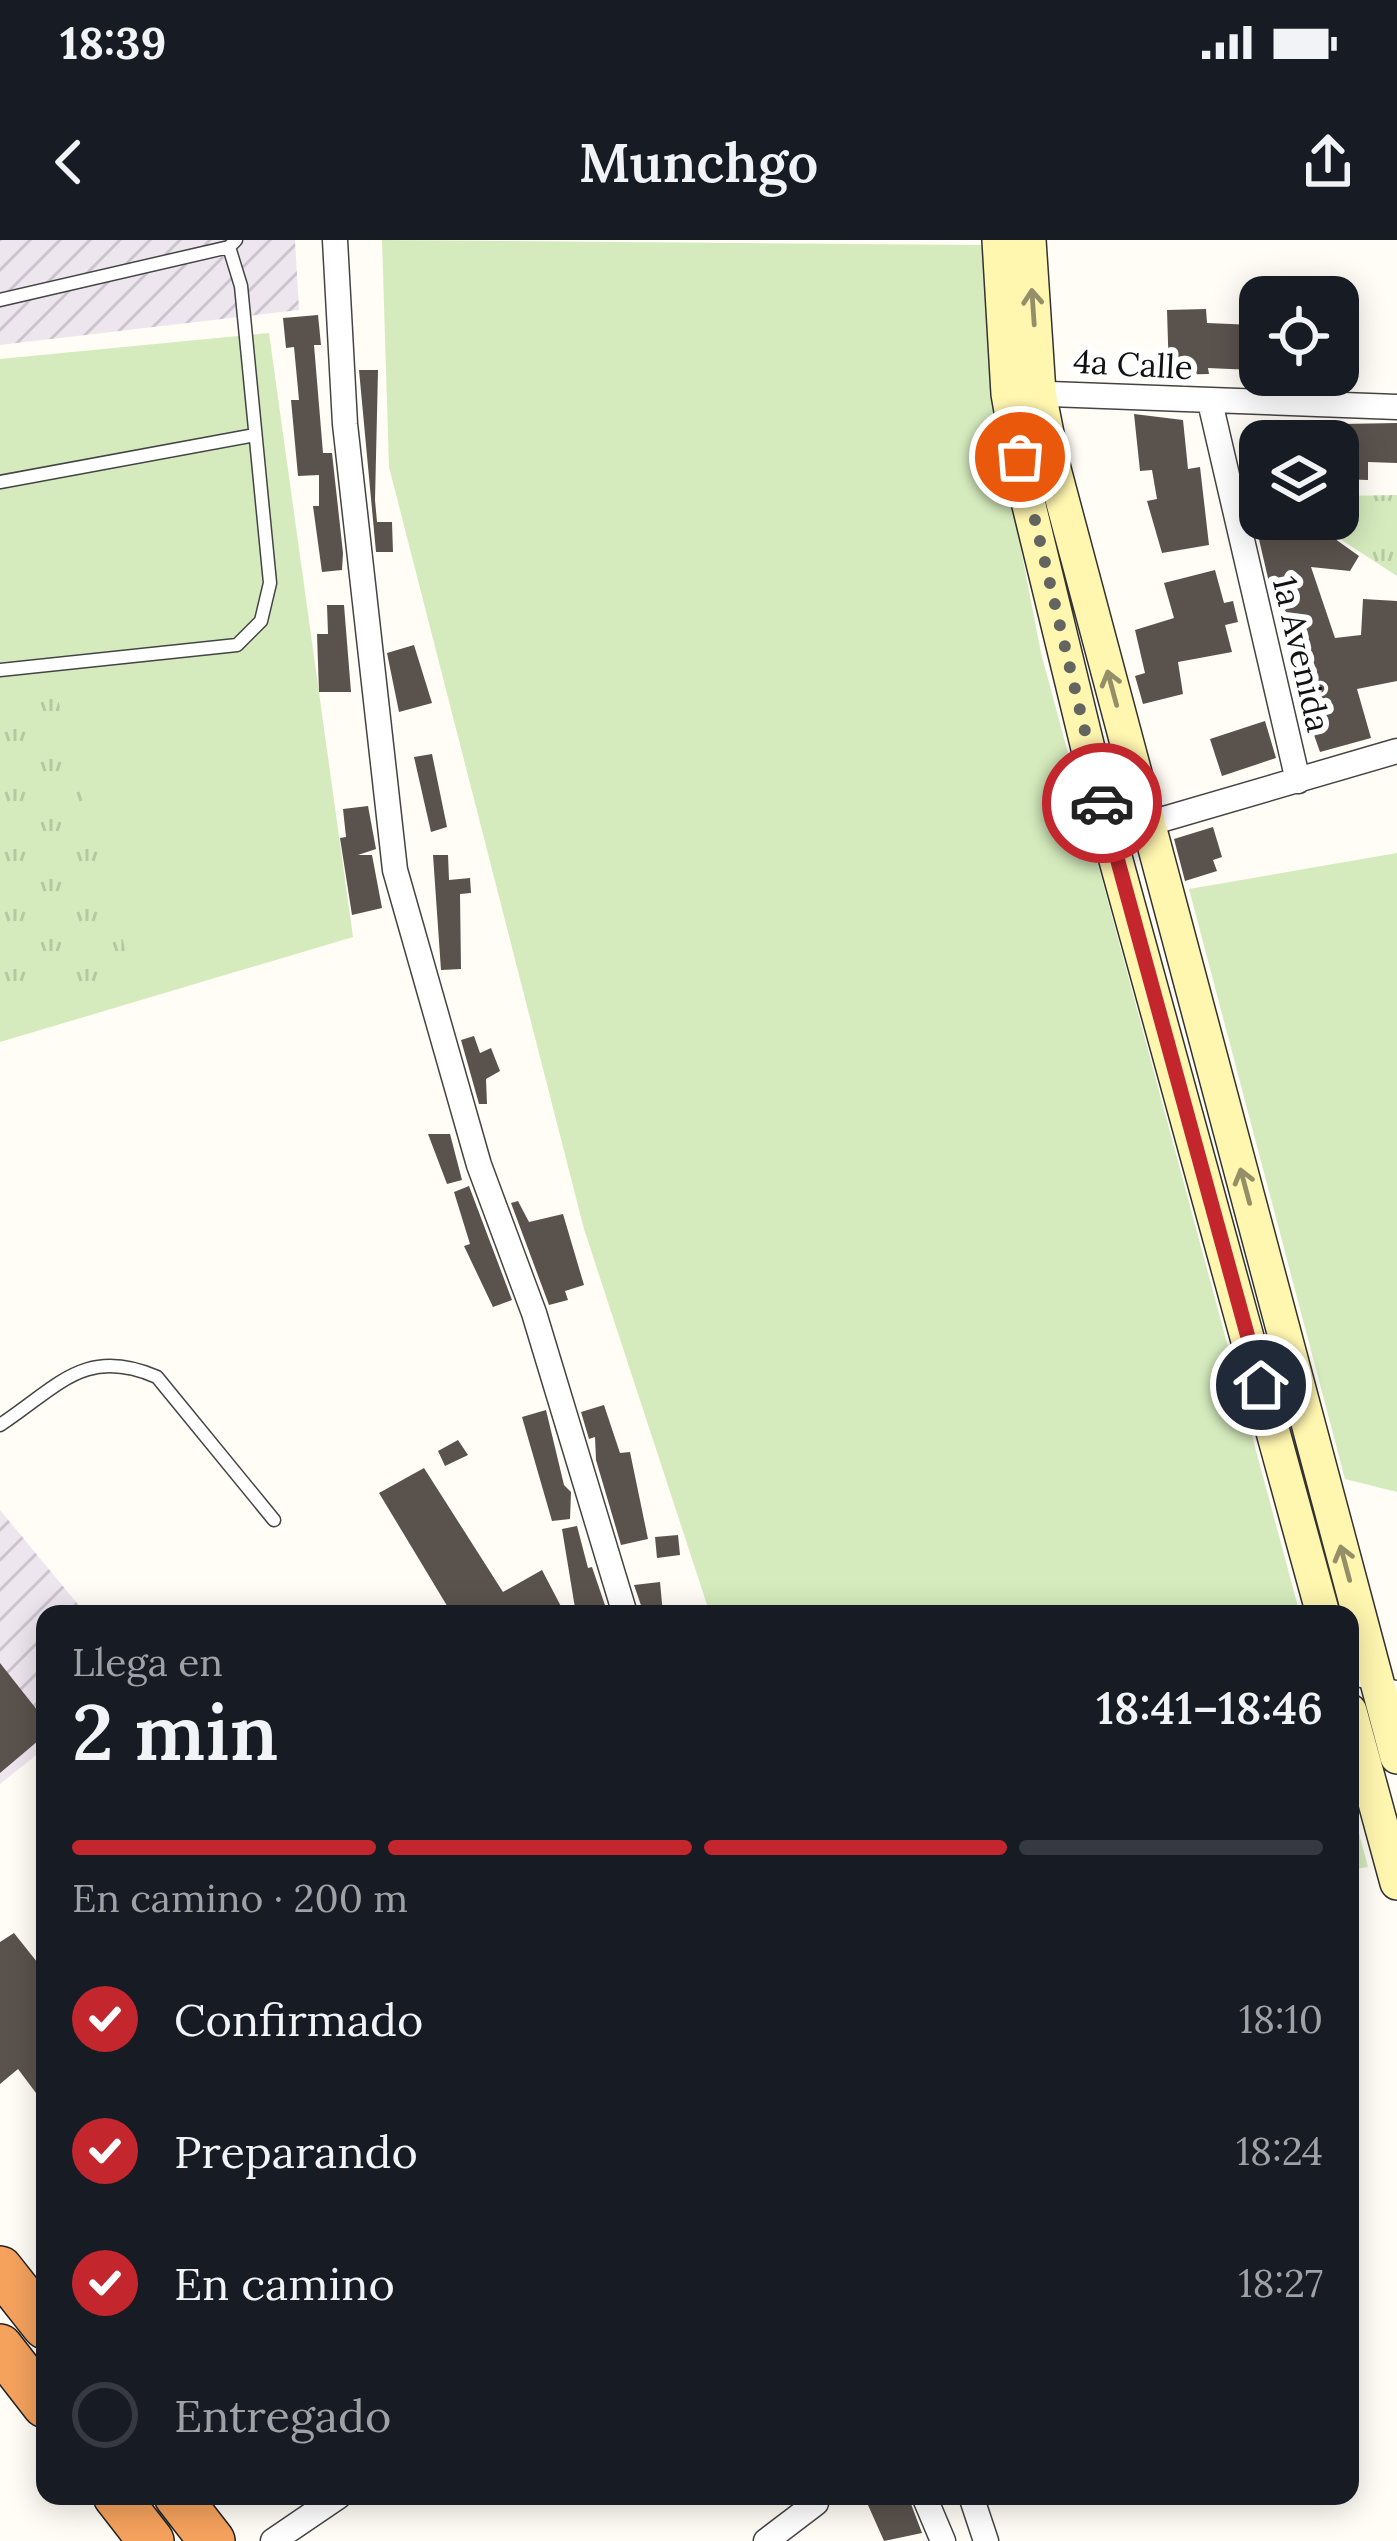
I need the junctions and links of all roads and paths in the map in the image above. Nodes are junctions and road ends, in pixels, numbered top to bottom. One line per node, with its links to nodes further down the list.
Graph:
1 (335, 240): 18 (street)
2 (999, 240): 6 (street)
3 (1029, 240): 6 (street, one-way to 3)
4 (232, 244): 5 (lane); 9 (lane)
5 (0, 300)
6 (1024, 393): 7 (street, 4a Calle); 14 (street, one-way to 6); 15 (street)
7 (1210, 402): 8 (street, 4a Calle); 13 (street, 1a Avenida)
8 (1397, 407)
9 (255, 435): 10 (lane); 11 (lane)
10 (0, 482)
11 (0, 670)
12 (1397, 752): 13 (street)
13 (1298, 781): 14 (street)
14 (1149, 826): 15 (street); 20 (street, one-way to 14)
15 (1109, 835): 19 (street)
16 (0, 1425): 17 (lane)
17 (274, 1520)
18 (622, 1605)
19 (1322, 1605)
20 (1354, 1605)
21 (1359, 1626): 22 (street, one-way to 21)
22 (1374, 1683): 24 (street)
23 (1359, 1744): 25 (street)
24 (1397, 1757)
25 (1397, 1883)
26 (0, 2269): 27 (highway)
27 (31, 2318)
28 (0, 2348): 29 (highway)
29 (36, 2394)
30 (123, 2505): 36 (highway)
31 (184, 2505): 37 (highway)
32 (326, 2505): 38 (street)
33 (813, 2505): 39 (street)
34 (928, 2505): 40 (street)
35 (974, 2505): 41 (street)
36 (152, 2541)
37 (212, 2541)
38 (272, 2541)
39 (766, 2541)
40 (943, 2541)
41 (986, 2541)

